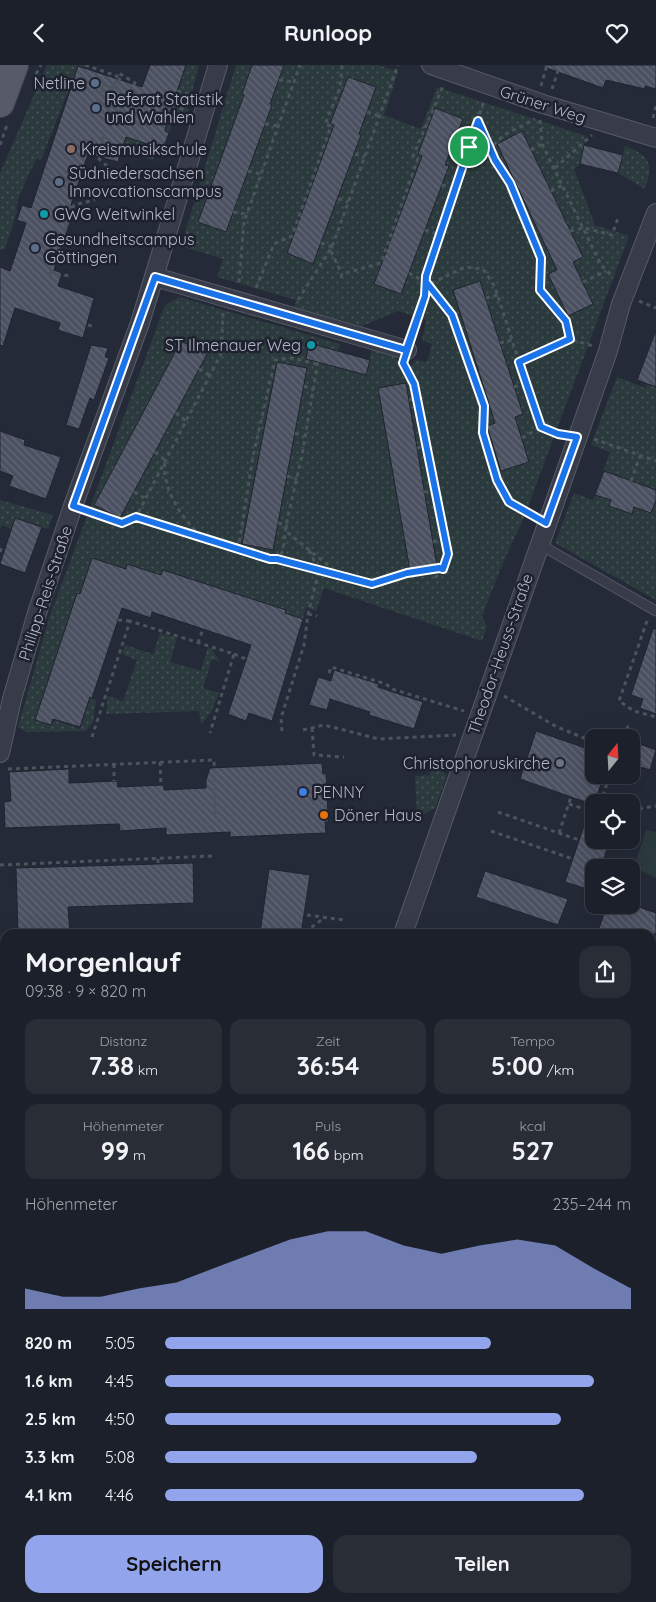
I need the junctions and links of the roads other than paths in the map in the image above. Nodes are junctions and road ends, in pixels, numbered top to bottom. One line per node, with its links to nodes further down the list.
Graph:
1 (14, 65): 4 (main road)
2 (218, 65): 7 (street, Philipp-Reis-Straße)
3 (431, 65): 5 (street, Grüner Weg)
4 (5, 112)
5 (656, 138)
6 (656, 213): 9 (street, Theodor-Heuss-Straße)
7 (155, 277): 8 (street); 11 (street, Philipp-Reis-Straße)
8 (406, 350)
9 (539, 544): 10 (lane); 12 (street, Theodor-Heuss-Straße)
10 (654, 610)
11 (0, 753)
12 (405, 929)

